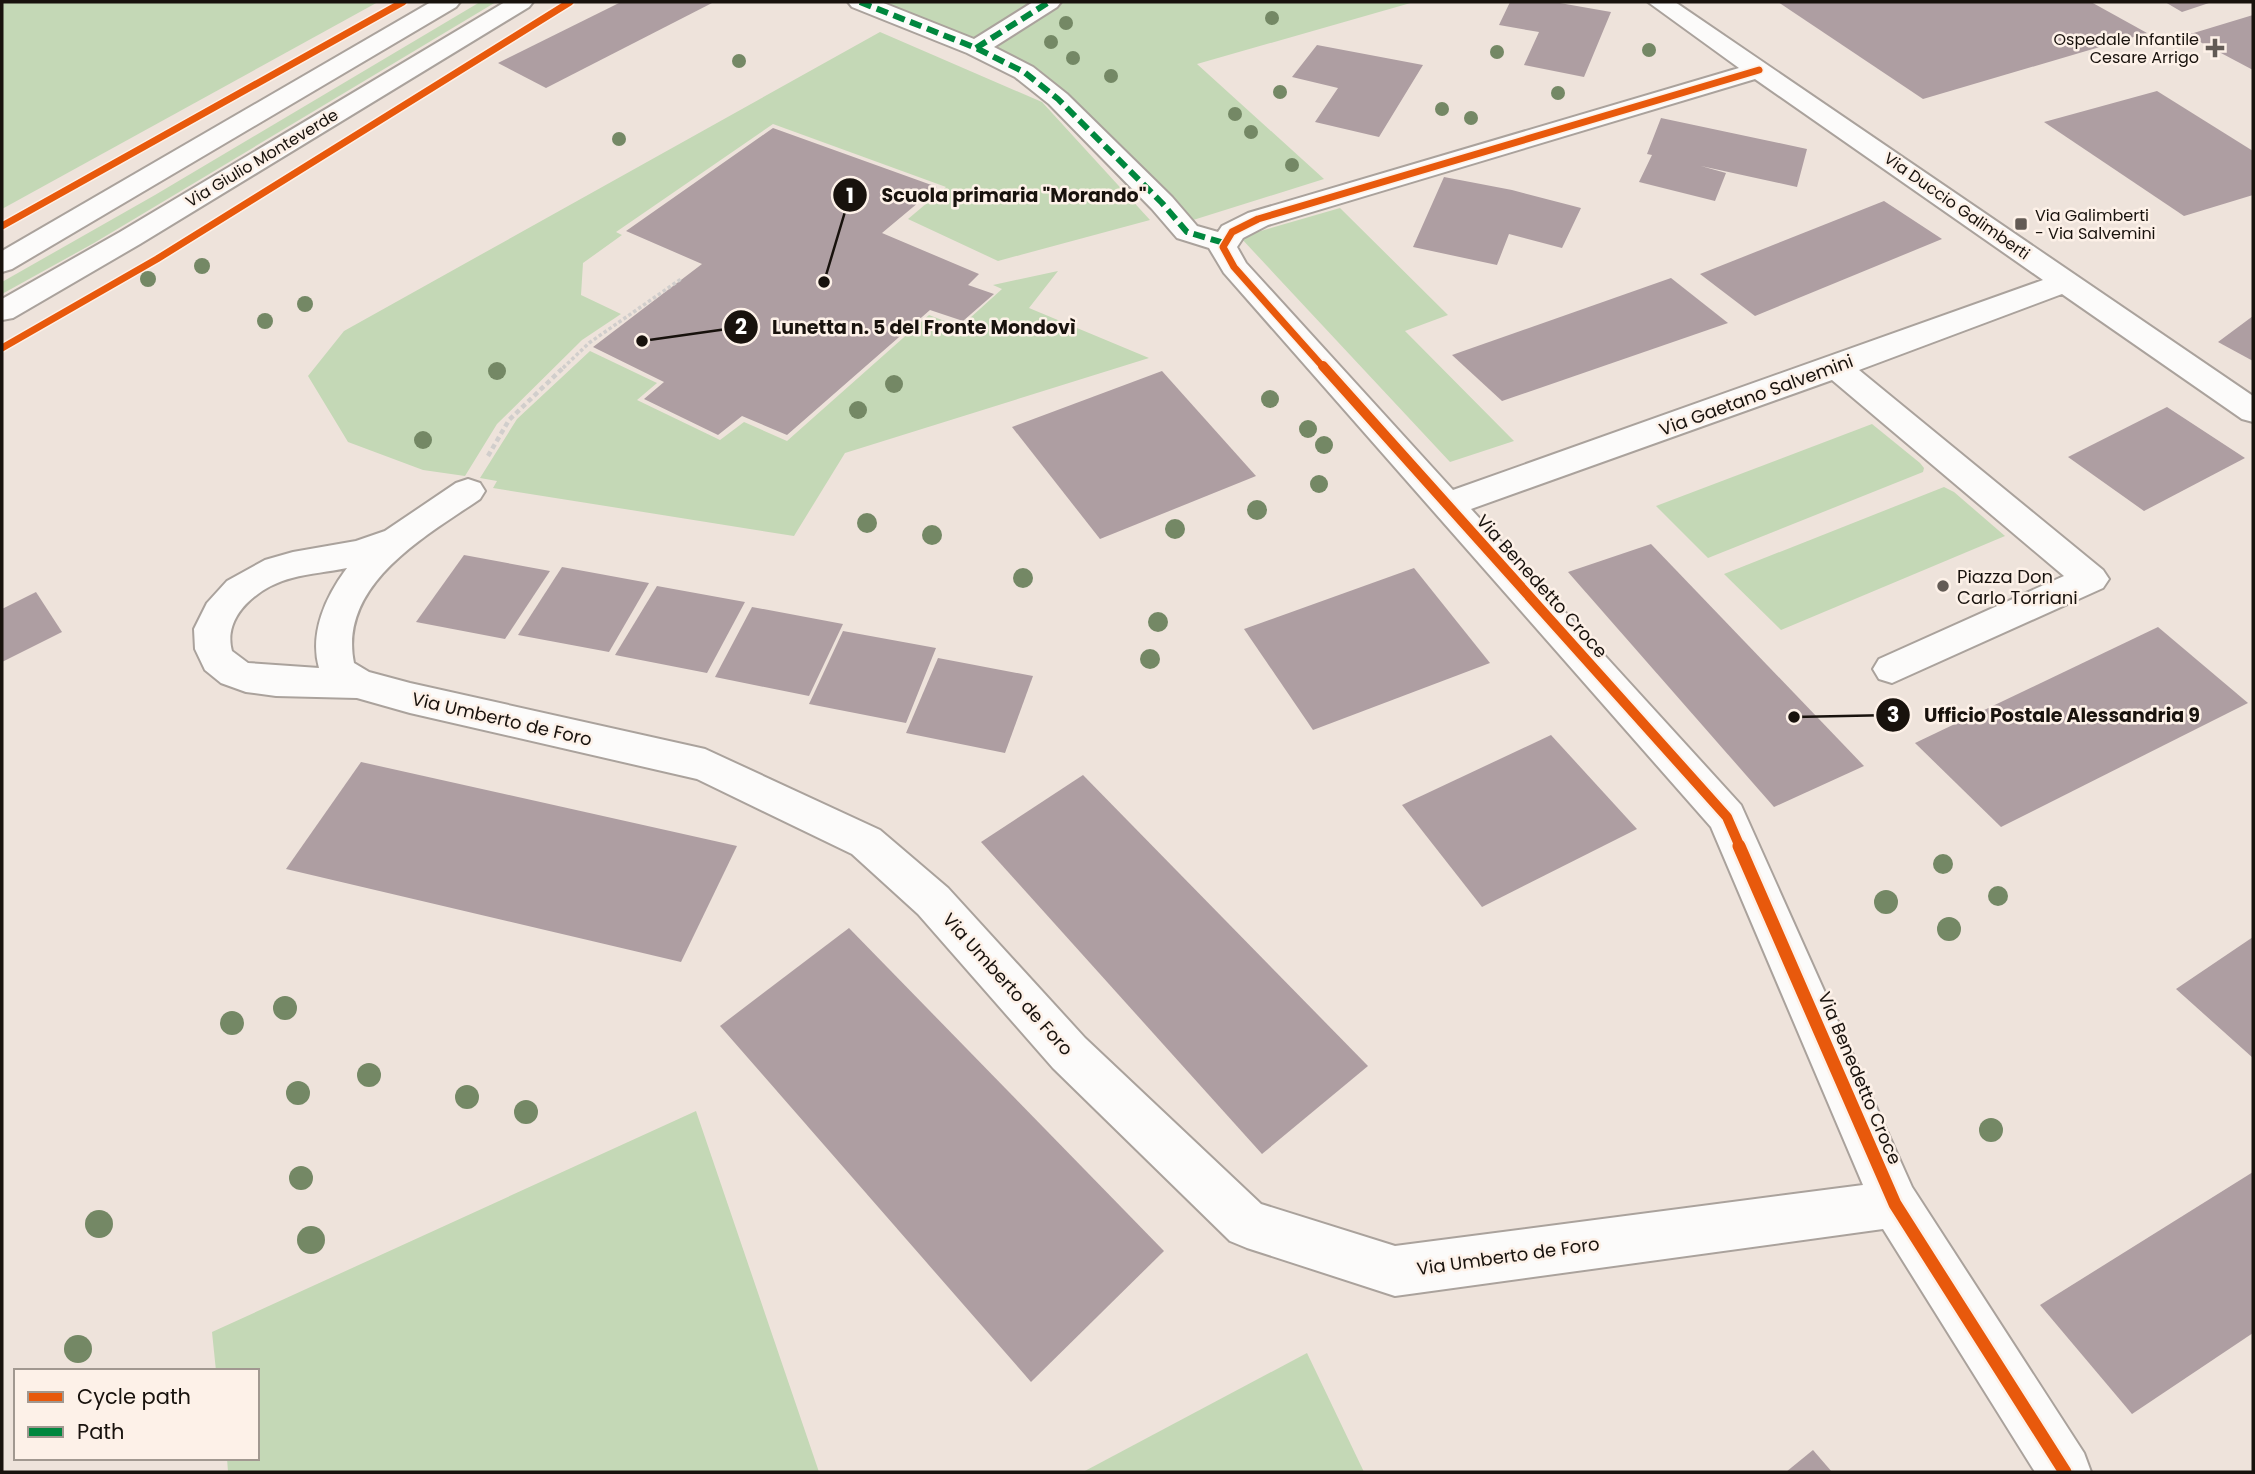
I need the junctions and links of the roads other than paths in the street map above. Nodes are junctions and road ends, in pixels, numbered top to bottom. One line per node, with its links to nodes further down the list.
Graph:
1 (448, 2): 9 (street)
2 (521, 2): 11 (street, Via Giulio Monteverde)
3 (860, 2): 6 (street)
4 (1049, 2): 6 (street)
5 (1660, 2): 7 (street, Via Duccio Galimberti)
6 (976, 48): 8 (street)
7 (1759, 70): 8 (street); 10 (street, Via Duccio Galimberti)
8 (1224, 243): 15 (street, Via Benedetto Croce)
9 (2, 263)
10 (2066, 282): 12 (street, Via Gaetano Salvemini); 13 (street, Via Duccio Galimberti)
11 (2, 311)
12 (1836, 367): 15 (street, Via Gaetano Salvemini); 17 (street)
13 (2253, 411)
14 (468, 491): 16 (street)
15 (1446, 505): 19 (street, Via Benedetto Croce)
16 (421, 524): 18 (street); 18 (street, Via Umberto de Foro)
17 (1892, 669)
18 (357, 683): 19 (street, Via Umberto de Foro)
19 (1895, 1204): 20 (street, Via Benedetto Croce)
20 (2066, 1472)

